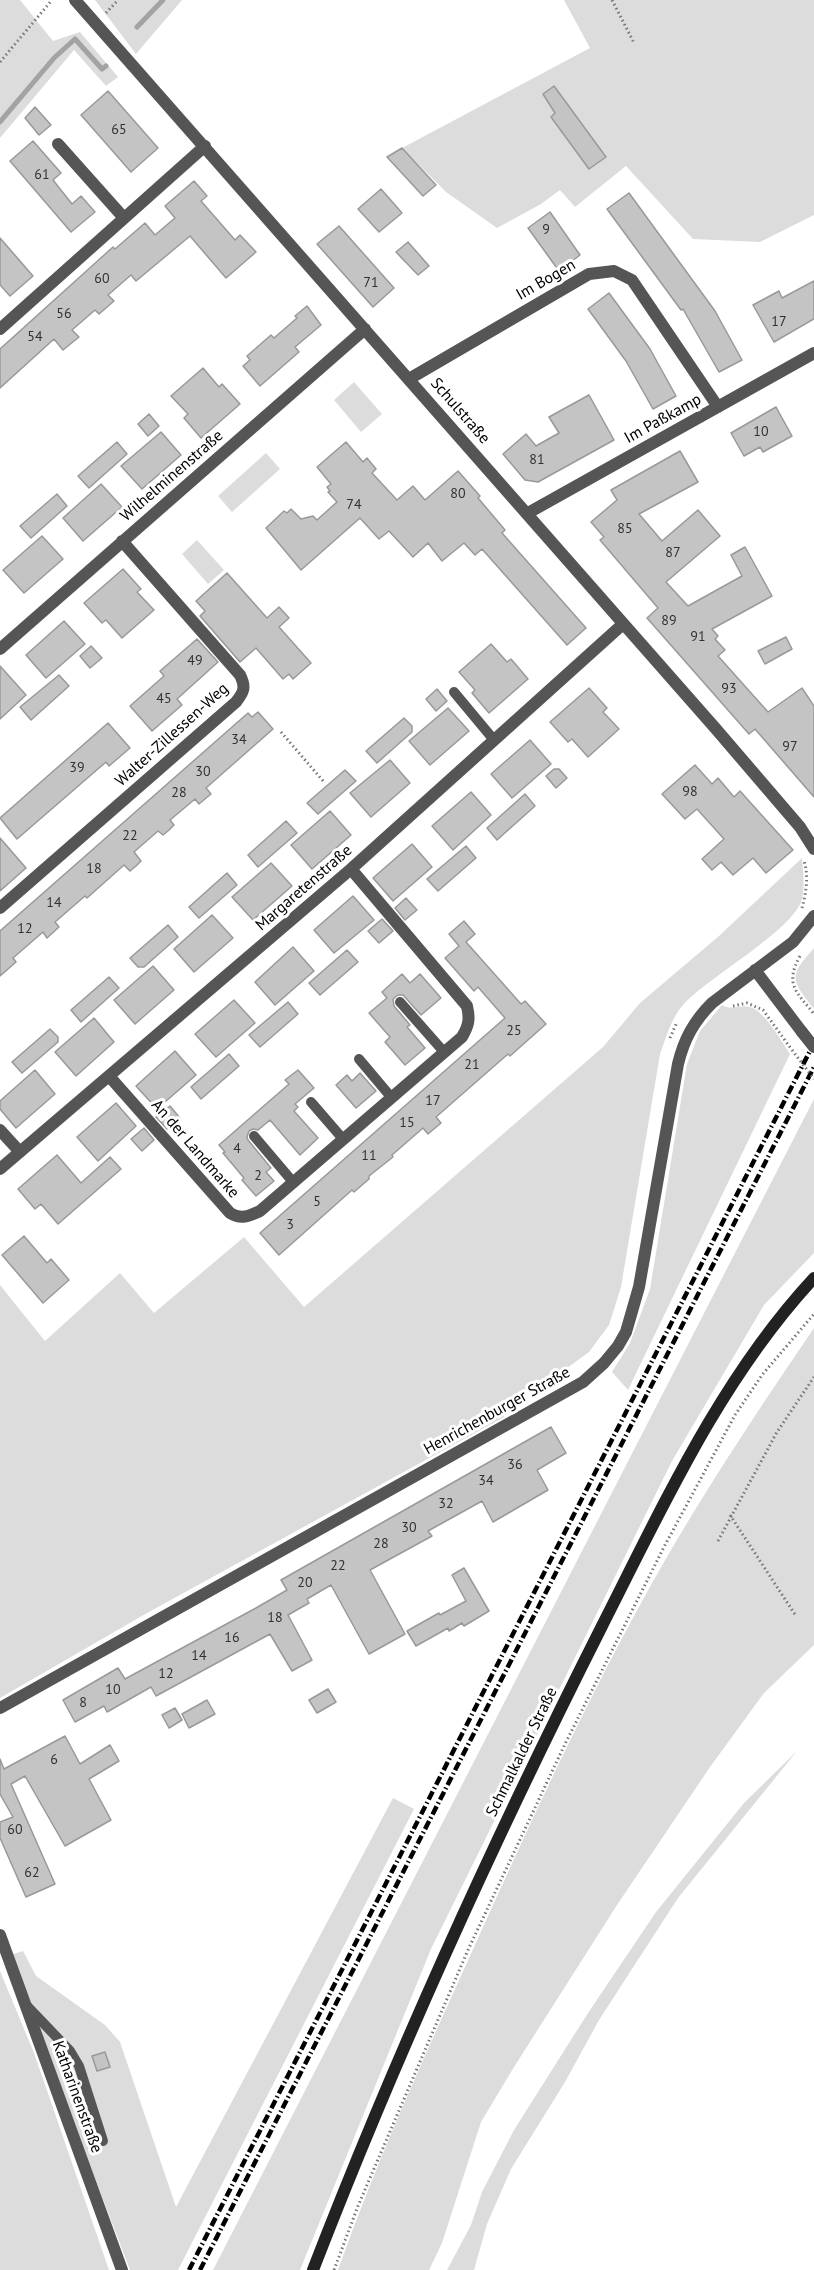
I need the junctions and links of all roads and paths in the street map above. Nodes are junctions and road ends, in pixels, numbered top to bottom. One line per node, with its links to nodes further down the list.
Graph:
1 (52, 0): 8 (path)
2 (75, 0): 6 (street, Schulstraße)
3 (118, 0): 6 (path)
4 (619, 0): 5 (path)
5 (613, 2): 7 (path)
6 (95, 22): 10 (street, Schulstraße)
7 (634, 43)
8 (0, 62)
9 (58, 144): 11 (street)
10 (205, 146): 11 (street); 13 (street, Schulstraße)
11 (124, 218): 12 (street)
12 (2, 323)
13 (365, 329): 15 (street, Schulstraße); 18 (street, Wilhelminenstraße)
14 (814, 353): 16 (street, Im Paßkamp)
15 (410, 378): 16 (street, Im Bogen); 17 (street, Schulstraße)
16 (718, 407): 17 (street, Im Paßkamp)
17 (528, 513): 19 (street, Schulstraße)
18 (122, 541): 20 (street, Wilhelminenstraße); 27 (street, Walter-Zillessen-Weg)
19 (623, 624): 23 (street, Margaretenstraße); 25 (street, Schulstraße)
20 (0, 649)
21 (454, 692): 23 (lane)
22 (281, 732): 24 (path)
23 (494, 740): 26 (street, Margaretenstraße)
24 (324, 782)
25 (814, 849)
26 (351, 869): 35 (street, An der Landmarke); 37 (street, Margaretenstraße)
27 (0, 908)
28 (814, 916): 30 (street)
29 (807, 949): 33 (path)
30 (755, 970): 34 (street, bridge); 53 (street, Henrichenburger Straße)
31 (400, 1002): 35 (lane)
32 (726, 1006): 38 (path, bridge)
33 (813, 1014)
34 (814, 1047)
35 (444, 1052): 39 (street, An der Landmarke)
36 (359, 1059): 39 (lane)
37 (109, 1076): 44 (street, Margaretenstraße); 46 (street, An der Landmarke)
38 (814, 1079)
39 (392, 1097): 43 (street, An der Landmarke)
40 (311, 1102): 43 (lane)
41 (0, 1130): 44 (street)
42 (254, 1136): 46 (lane)
43 (343, 1139): 46 (street, An der Landmarke)
44 (20, 1152): 45 (street, Margaretenstraße)
45 (0, 1169)
46 (293, 1182)
47 (814, 1278): 58 (main road, Schmalkalder Straße)
48 (814, 1314): 59 (path)
49 (814, 1377): 50 (path)
50 (730, 1515): 51 (path); 52 (path)
51 (717, 1541)
52 (796, 1616)
53 (0, 1707)
54 (0, 1935): 55 (street, Katharinenstraße)
55 (27, 2006): 56 (lane); 57 (street, Katharinenstraße)
56 (103, 2141)
57 (122, 2270)
58 (313, 2270)
59 (334, 2270)

